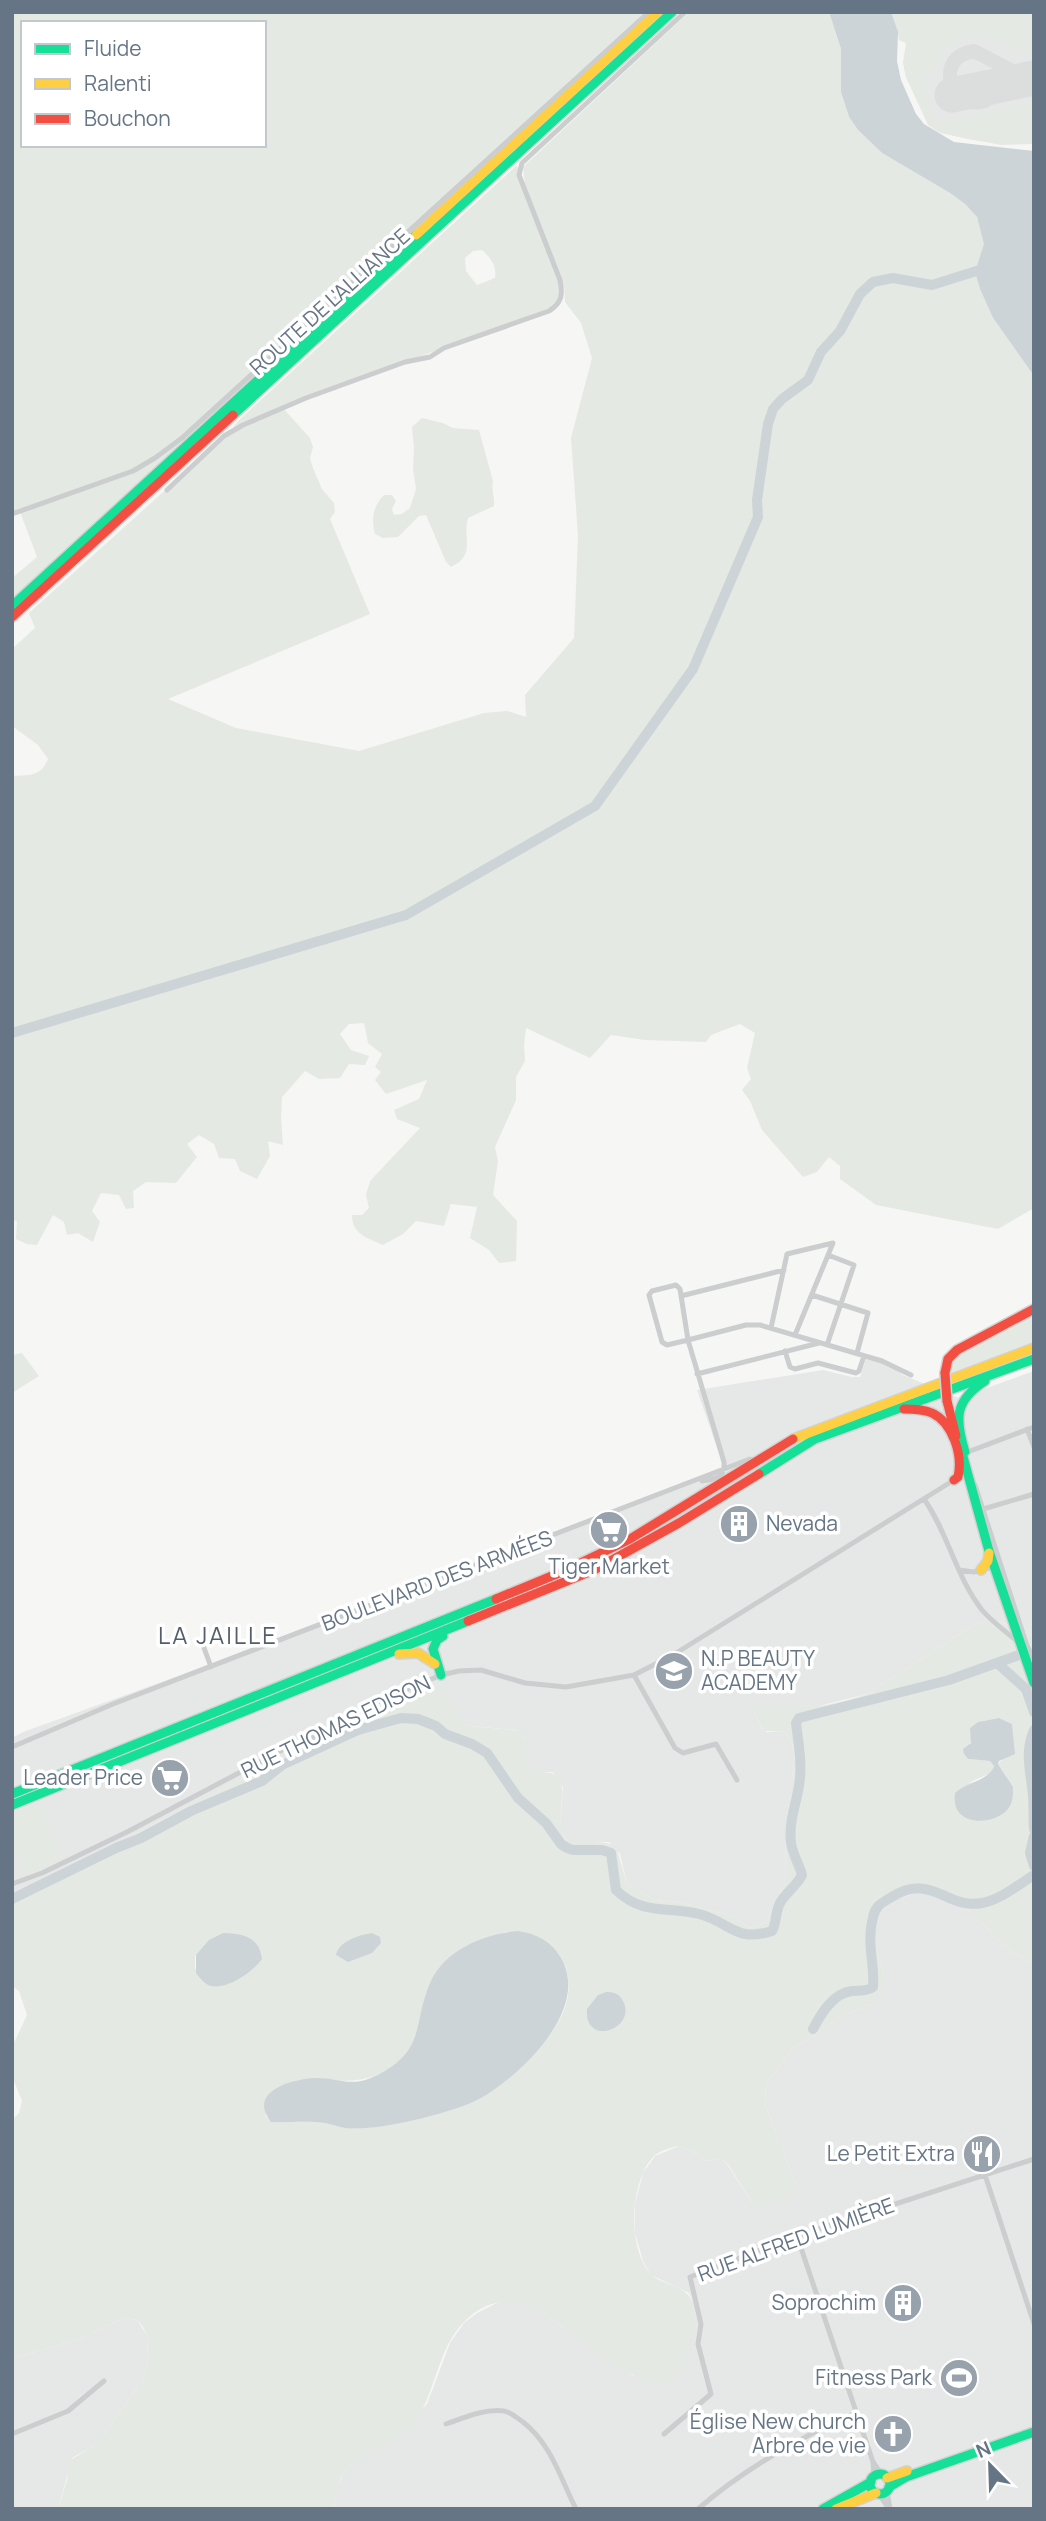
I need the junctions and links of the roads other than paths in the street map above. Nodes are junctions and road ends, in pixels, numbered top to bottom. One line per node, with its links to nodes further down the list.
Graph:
1 (649, 12): 6 (street)
2 (658, 12): 7 (main road, ROUTE DE L'ALLIANCE)
3 (672, 12): 8 (main road, ROUTE DE L'ALLIANCE)
4 (685, 12): 5 (street)
5 (167, 490)
6 (12, 514)
7 (12, 606)
8 (12, 617)
9 (828, 1255): 10 (street); 11 (street); 13 (street)
10 (784, 1269): 12 (street); 15 (street)
11 (812, 1295): 13 (street); 16 (street)
12 (681, 1296): 17 (street); 17 (street)
13 (841, 1304): 19 (street); 22 (street)
14 (1034, 1309): 36 (main road, bridge)
15 (771, 1328): 16 (street); 17 (street)
16 (795, 1335): 18 (street)
17 (688, 1340): 25 (street)
18 (819, 1343): 19 (street); 21 (street)
19 (827, 1345): 22 (street)
20 (1034, 1348): 28 (main road)
21 (785, 1351): 23 (street); 25 (street)
22 (857, 1353): 23 (street)
23 (864, 1356): 26 (street)
24 (1034, 1360): 27 (main road); 31 (main road)
25 (697, 1374): 32 (street)
26 (911, 1375)
27 (898, 1409): 33 (main road); 42 (main road)
28 (858, 1412): 32 (street, BOULEVARD DES ARMÉES); 49 (main road)
29 (1030, 1428): 30 (street); 31 (street)
30 (1034, 1447)
31 (965, 1452): 36 (street)
32 (724, 1469): 47 (street, BOULEVARD DES ARMÉES)
33 (954, 1480): 35 (street, RUE THOMAS EDISON)
34 (1034, 1494): 36 (street)
35 (924, 1499): 39 (street); 51 (street, RUE THOMAS EDISON)
36 (980, 1511): 37 (main road); 41 (street)
37 (989, 1551): 38 (main road); 40 (main road)
38 (995, 1565): 40 (street); 41 (street); 43 (main road)
39 (959, 1570): 40 (street); 43 (street)
40 (981, 1570)
41 (1004, 1575): 43 (street)
42 (516, 1603): 46 (main road); 48 (main road)
43 (1022, 1640): 45 (street); 52 (main road)
44 (203, 1645): 47 (street)
45 (1034, 1658)
46 (437, 1665): 48 (main road); 50 (main road)
47 (211, 1667): 58 (street, BOULEVARD DES ARMÉES)
48 (347, 1671): 49 (main road)
49 (326, 1674): 53 (main road); 55 (main road); 56 (main road); 59 (main road)
50 (441, 1675): 51 (street, RUE THOMAS EDISON); 63 (street, RUE THOMAS EDISON)
51 (634, 1675): 60 (street)
52 (1034, 1683)
53 (253, 1690)
54 (222, 1702): 56 (main road)
55 (272, 1709)
56 (183, 1726): 61 (main road)
57 (230, 1727): 59 (main road)
58 (12, 1747)
59 (154, 1748): 62 (main road)
60 (737, 1780)
61 (12, 1794)
62 (12, 1805)
63 (12, 1884)
64 (1034, 2159): 65 (street, RUE ALFRED LUMIÈRE)
65 (985, 2175): 66 (street, RUE ALFRED LUMIÈRE); 67 (street)
66 (797, 2236): 69 (street); 74 (street, RUE ALFRED LUMIÈRE)
67 (1034, 2324)
68 (104, 2381): 73 (street)
69 (855, 2413): 75 (street); 77 (street)
70 (446, 2424): 76 (street)
71 (1034, 2426): 75 (main road)
72 (1034, 2432): 75 (main road)
73 (12, 2434)
74 (664, 2434)
75 (881, 2485): 78 (main road); 79 (main road); 80 (street)
76 (576, 2509)
77 (698, 2509)
78 (823, 2509)
79 (836, 2509)
80 (889, 2509)

